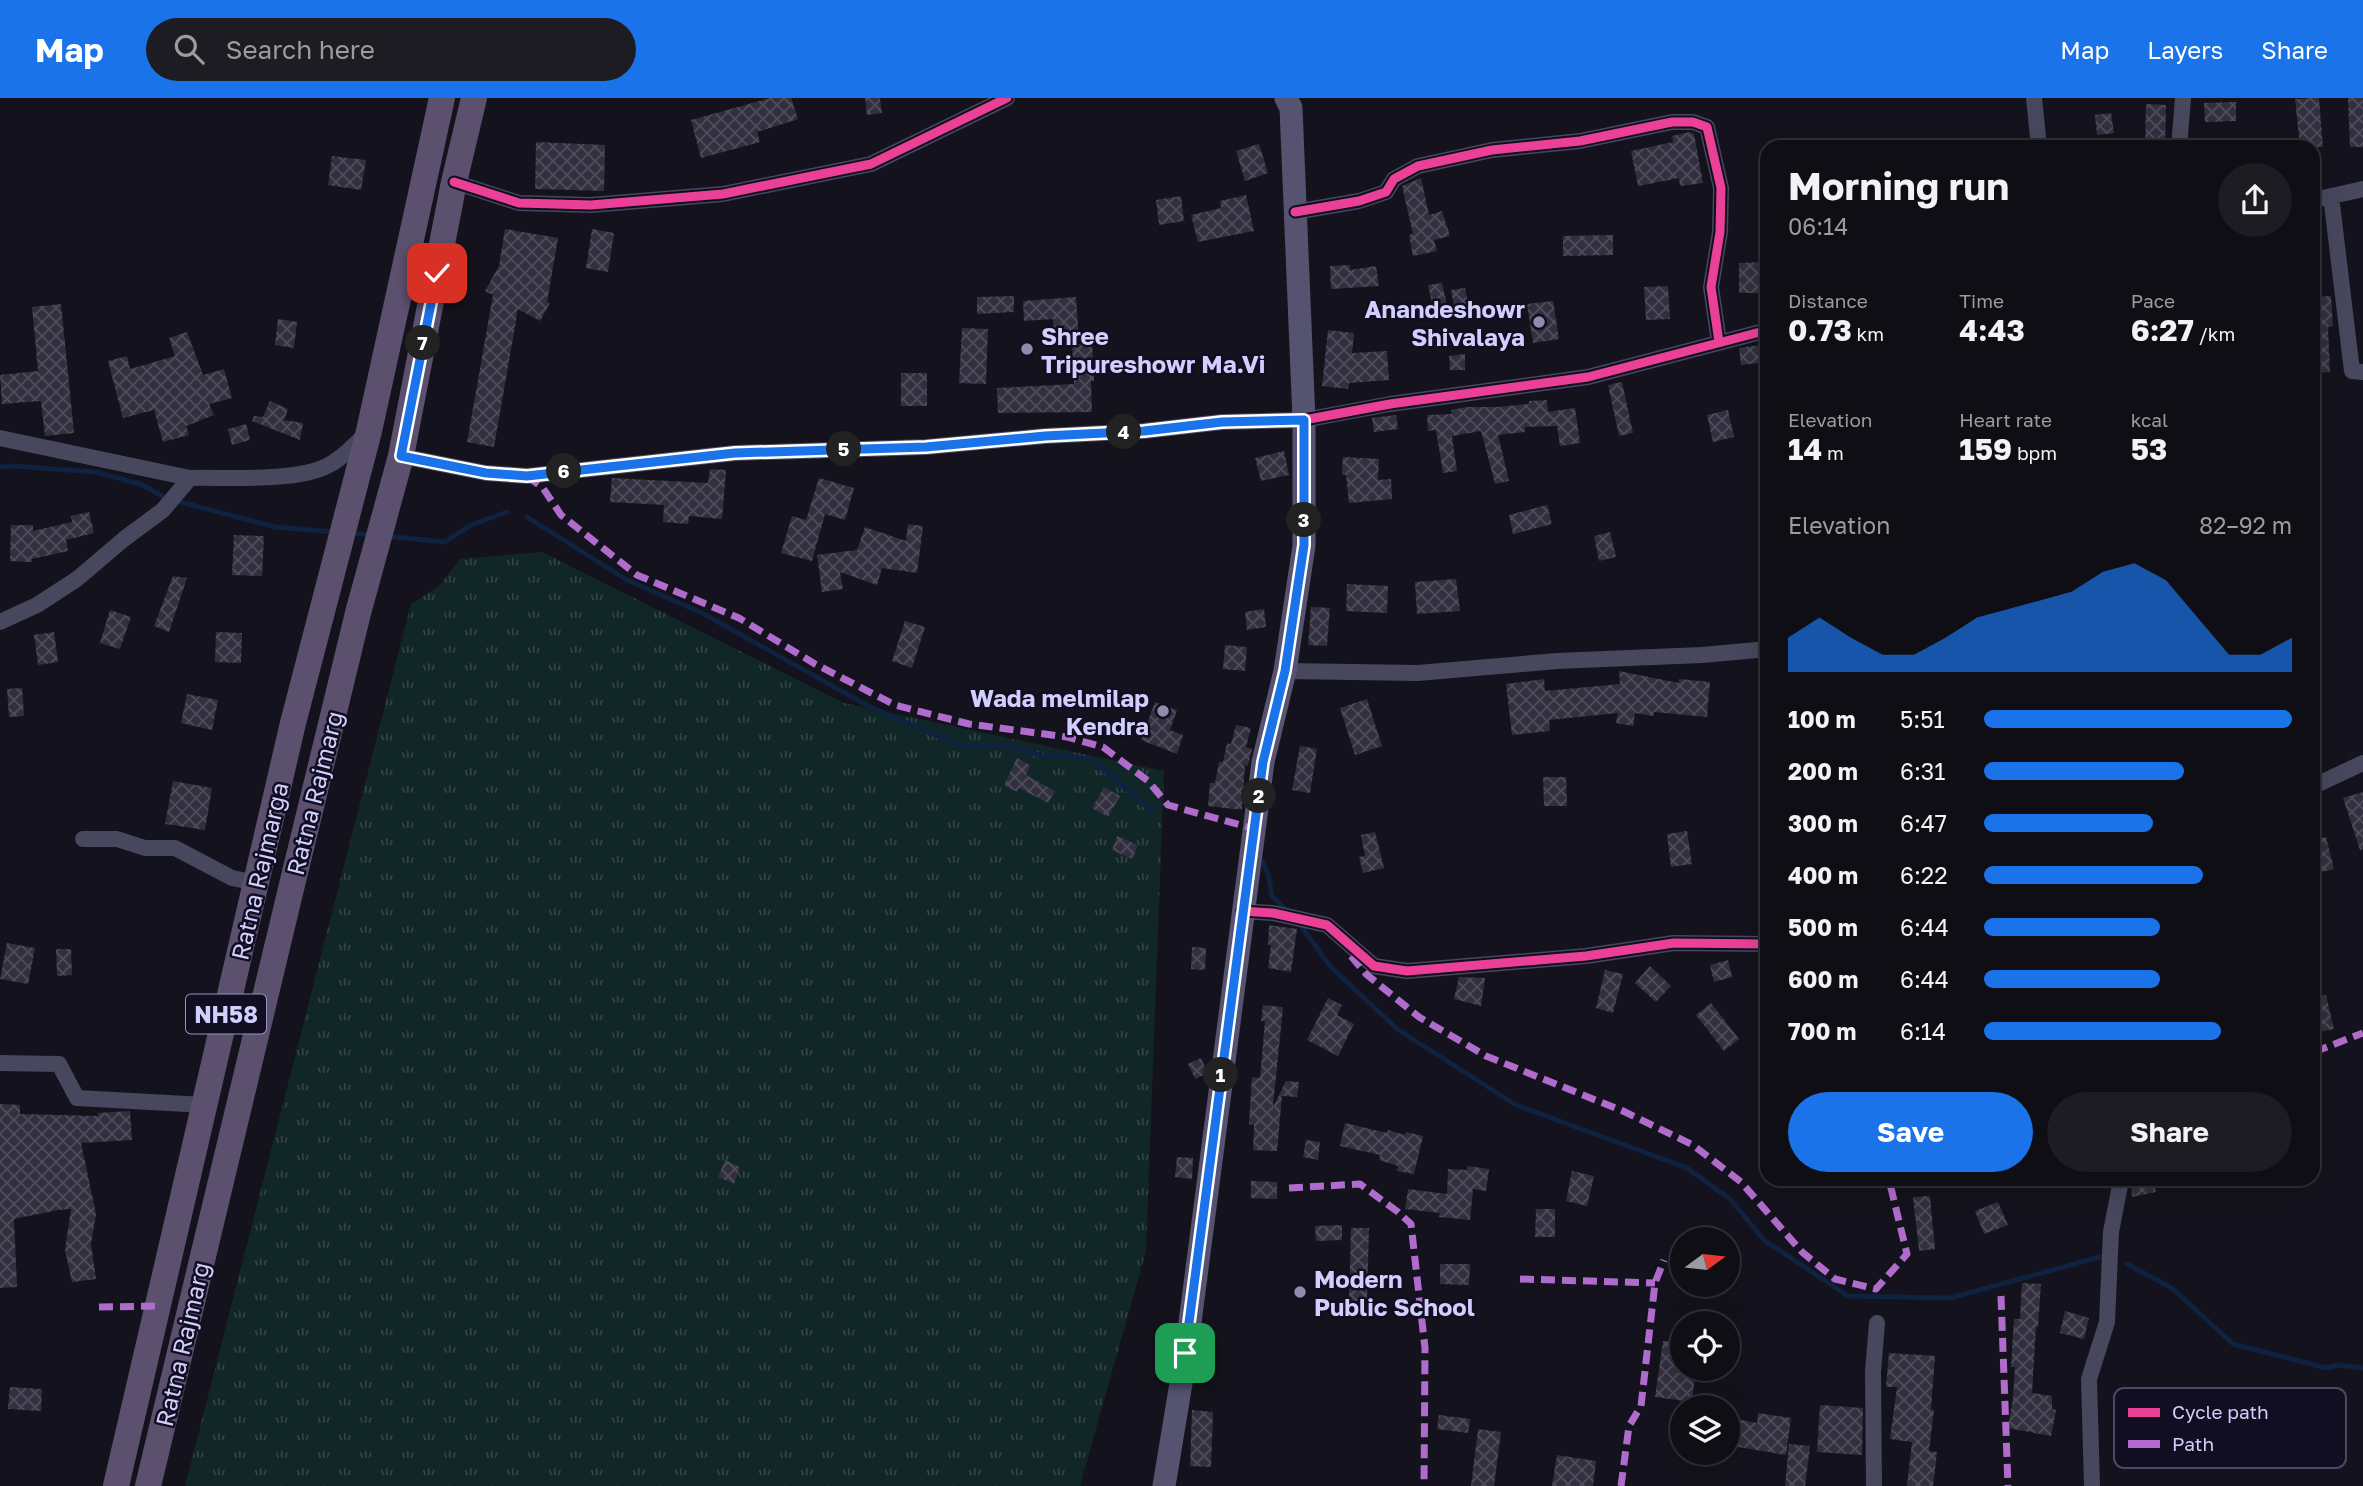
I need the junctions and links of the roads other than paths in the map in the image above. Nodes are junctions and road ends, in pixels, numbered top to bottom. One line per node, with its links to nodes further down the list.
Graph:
1 (442, 98): 18 (main road, NH58)
2 (474, 98): 9 (main road, Ratna Rajmarg / NH58)
3 (1007, 98): 9 (street)
4 (1286, 98): 13 (main road)
5 (2034, 98): 7 (street)
6 (2183, 98): 8 (street)
7 (2038, 140)
8 (2180, 140)
9 (454, 182): 20 (main road, Ratna Rajmarg / NH58)
10 (2363, 189): 11 (street)
11 (2331, 197): 12 (street); 16 (street)
12 (2320, 200)
13 (1295, 212): 15 (street); 17 (main road)
14 (1760, 332): 15 (street)
15 (1719, 342): 17 (street)
16 (2363, 372)
17 (1304, 420): 20 (street); 24 (main road)
18 (369, 431): 21 (street); 28 (main road, Ratna Rajmarga / NH58)
19 (0, 438): 21 (street)
20 (399, 462): 36 (main road, Ratna Rajmarg / NH58)
21 (190, 478): 22 (street)
22 (0, 622)
23 (1760, 650): 24 (street)
24 (1285, 671): 29 (main road)
25 (2363, 763): 26 (street)
26 (2320, 783)
27 (83, 839): 28 (street)
28 (257, 883): 32 (main road, Ratna Rajmarga / NH58)
29 (1242, 911): 30 (street); 37 (main road)
30 (1760, 944)
31 (0, 1063): 32 (street)
32 (205, 1105): 35 (main road, Ratna Rajmarga / NH58)
33 (2120, 1186): 39 (street)
34 (1877, 1323): 38 (street)
35 (116, 1486)
36 (148, 1486)
37 (1164, 1486)
38 (1874, 1486)
39 (2092, 1486)

